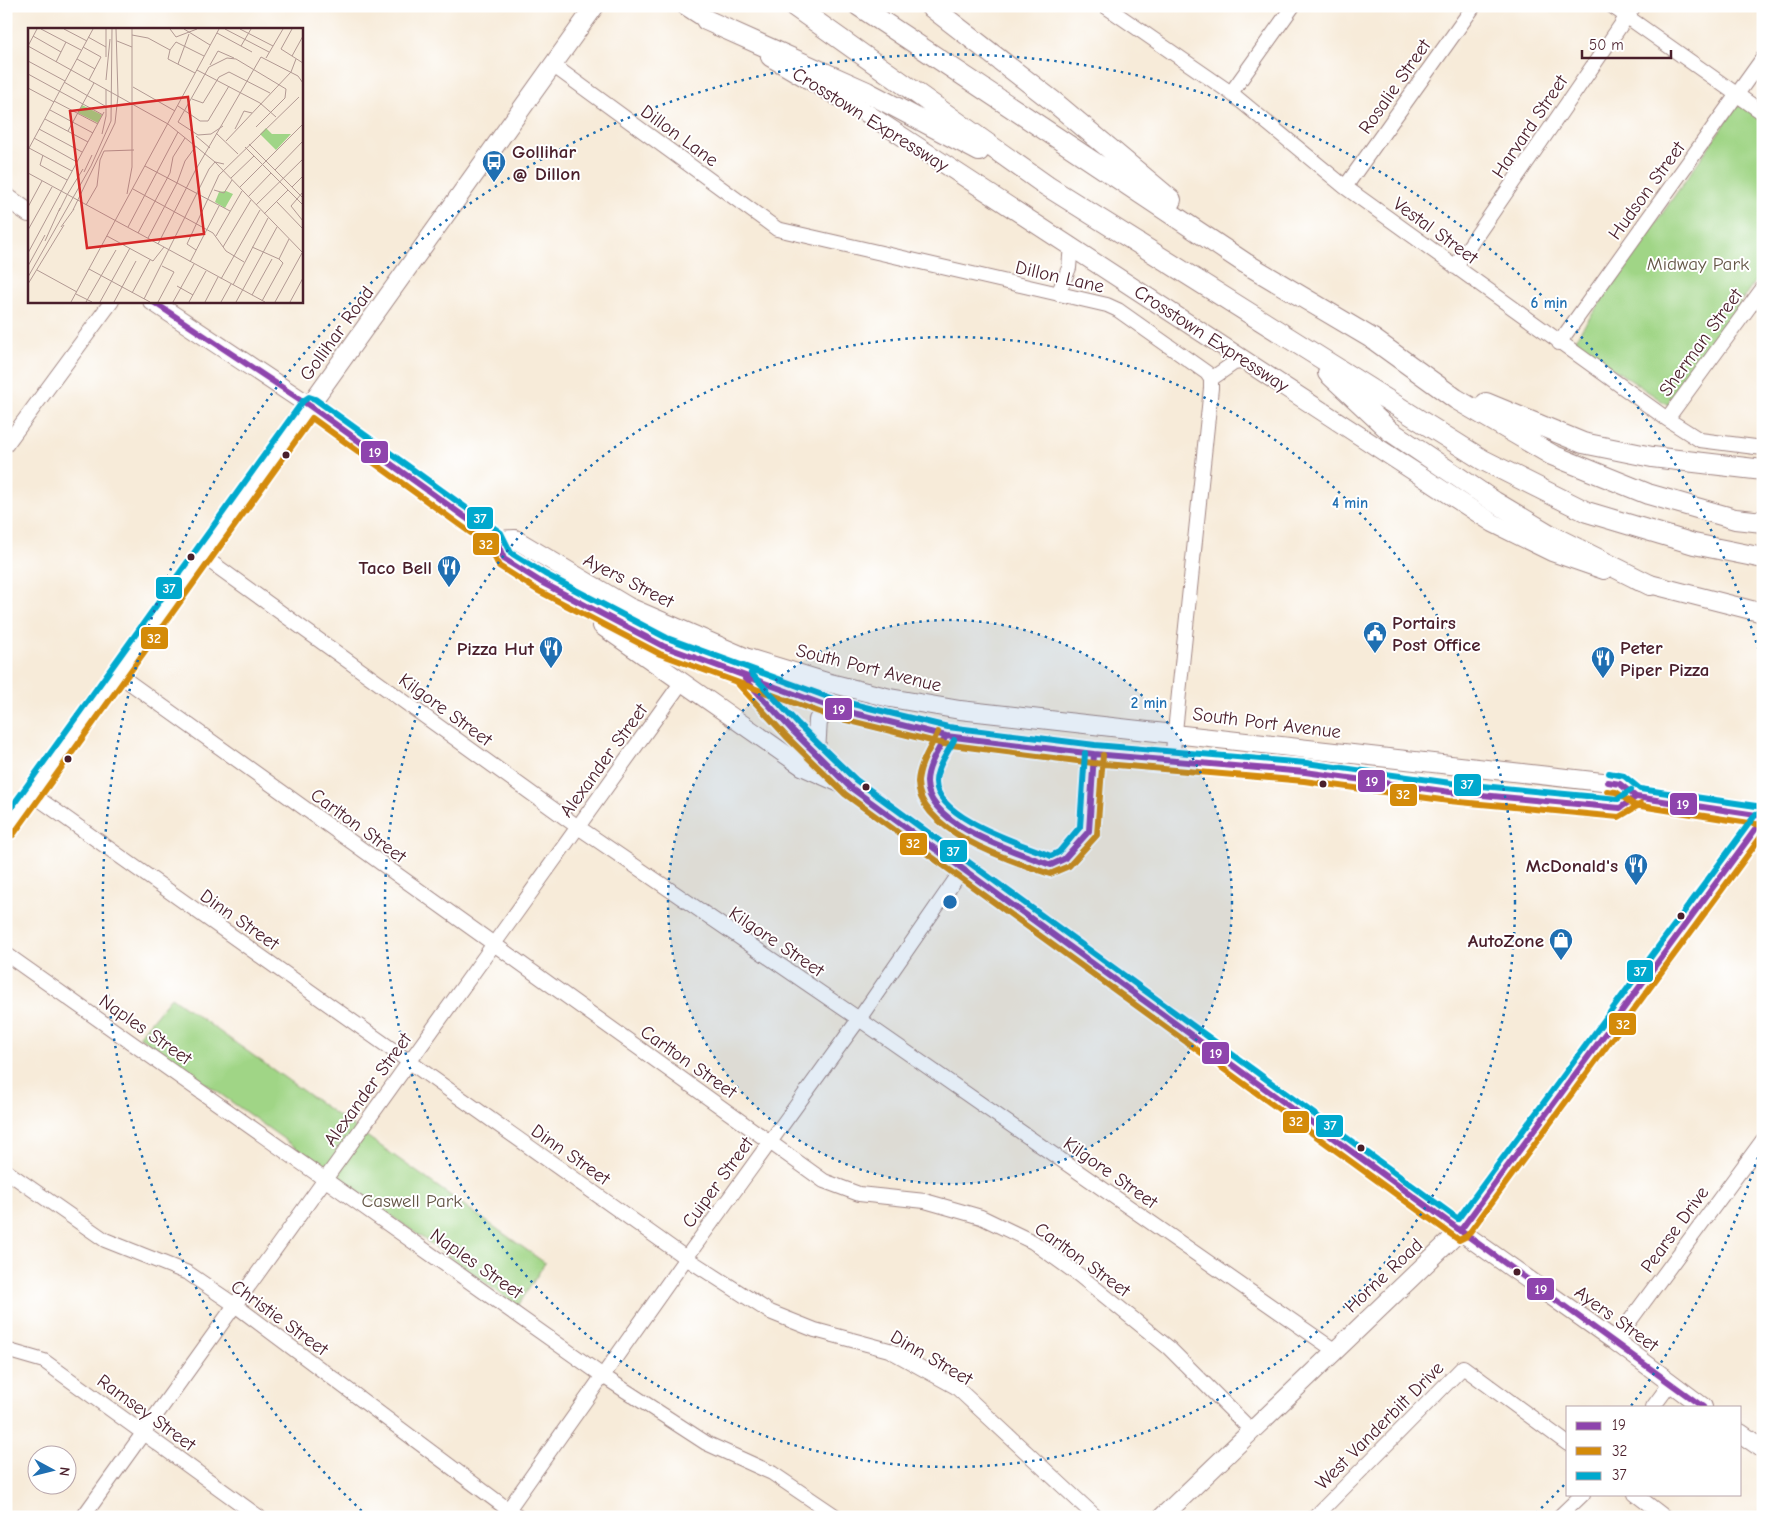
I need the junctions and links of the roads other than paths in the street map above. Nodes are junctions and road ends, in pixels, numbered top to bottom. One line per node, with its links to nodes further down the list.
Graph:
1 (595, 6): 14 (main road, Gollihar Road)
2 (686, 6): 12 (main road, Crosstown Expressway)
3 (794, 6): 18 (highway, Crosstown Expressway)
4 (859, 6): 23 (highway)
5 (930, 6): 23 (highway)
6 (1105, 6): 10 (street, Vestal Street)
7 (1293, 6): 15 (street)
8 (1474, 6): 19 (street, Rosalie Street)
9 (1612, 6): 11 (street)
10 (1122, 11): 15 (street, Vestal Street)
11 (1631, 11): 16 (street); 24 (street, Harvard Street)
12 (706, 20): 18 (highway); 22 (main road, Crosstown Expressway)
13 (1763, 58): 16 (street, Hudson Street)
14 (554, 66): 26 (street, Dillon Lane); 34 (main road, Gollihar Road)
15 (1231, 93): 19 (street, Vestal Street)
16 (1737, 94): 17 (street); 30 (street, Hudson Street)
17 (1763, 113)
18 (1046, 186): 29 (highway, Crosstown Expressway)
19 (1345, 187): 24 (street, Vestal Street)
20 (6, 197): 21 (main road)
21 (28, 212)
22 (1071, 245): 26 (street); 31 (main road, Crosstown Expressway)
23 (1245, 263): 33 (highway)
24 (1455, 266): 30 (street, Vestal Street)
25 (1763, 288): 35 (street, Sherman Street)
26 (1058, 294): 32 (street, Dillon Lane)
27 (111, 302): 36 (street)
28 (154, 302): 34 (main road, Ayers Street)
29 (1295, 342): 42 (highway, Crosstown Expressway); 44 (highway)
30 (1560, 343): 35 (street, Vestal Street)
31 (1247, 361): 32 (street); 44 (main road, Crosstown Expressway)
32 (1211, 379): 50 (street)
33 (1429, 379): 38 (highway); 39 (highway)
34 (310, 406): 40 (main road, Ayers Street); 41 (main road, Gollihar Road)
35 (1667, 419): 37 (street, Vestal Street)
36 (6, 446)
37 (1763, 448)
38 (1763, 470)
39 (1763, 522)
40 (496, 540): 43 (main road, Ayers Street); 46 (main road, Ayers Street)
41 (204, 557): 47 (main road, Gollihar Road); 57 (street, Kilgore Street)
42 (1763, 558)
43 (541, 582): 46 (main road, South Port Avenue); 48 (main road, Ayers Street)
44 (1650, 585): 45 (main road, Crosstown Expressway)
45 (1763, 613)
46 (743, 665): 49 (main road, South Port Avenue); 50 (main road, South Port Avenue); 51 (main road, Ayers Street)
47 (119, 675): 54 (main road, Gollihar Road); 60 (street, Carlton Street)
48 (681, 683): 53 (main road, Ayers Street); 57 (street, Alexander Street)
49 (833, 708): 51 (main road); 52 (main road, South Port Avenue)
50 (1175, 733): 52 (street); 55 (main road, South Port Avenue)
51 (816, 752): 53 (main road, Ayers Street)
52 (1172, 760): 55 (main road, South Port Avenue)
53 (850, 787): 59 (main road, Ayers Street)
54 (32, 794): 58 (main road, Gollihar Road); 63 (street, Dinn Street)
55 (1636, 797): 56 (main road, South Port Avenue)
56 (1763, 818): 68 (main road, Horne Road)
57 (578, 827): 60 (street, Alexander Street); 62 (street, Kilgore Street)
58 (6, 830)
59 (962, 870): 62 (street, Cuiper Street); 68 (main road, Ayers Street)
60 (492, 944): 63 (street, Alexander Street); 65 (street, Carlton Street)
61 (6, 954): 67 (street, Naples Street)
62 (859, 1019): 65 (street, Cuiper Street); 73 (street, Kilgore Street)
63 (410, 1062): 67 (street, Alexander Street); 69 (street, Dinn Street)
64 (1763, 1140): 71 (street, Pearse Drive)
65 (770, 1141): 69 (street, Cuiper Street); 78 (street, Carlton Street)
66 (6, 1171): 70 (street, Christie Street)
67 (325, 1178): 70 (street, Alexander Street); 74 (street, Naples Street)
68 (1460, 1232): 71 (main road, Ayers Street); 73 (main road, Horne Road)
69 (686, 1258): 74 (street, Cuiper Street); 89 (street, Dinn Street)
70 (234, 1305): 79 (street, Alexander Street); 85 (street, Christie Street)
71 (1615, 1341): 75 (main road, Ayers Street)
72 (6, 1350): 79 (street, Ramsey Street)
73 (1334, 1350): 78 (main road, Horne Road)
74 (603, 1376): 85 (street, Cuiper Street); 88 (street, Naples Street)
75 (1670, 1384): 76 (street); 77 (main road, Ayers Street)
76 (1654, 1406)
77 (1702, 1406)
78 (1251, 1430): 90 (main road, Horne Road)
79 (143, 1432): 86 (street, Alexander Street); 87 (street, Ramsey Street)
80 (1742, 1434): 82 (main road)
81 (1566, 1443): 91 (street, West Vanderbilt Drive)
82 (1763, 1449)
83 (1580, 1496): 92 (street)
84 (1638, 1496): 93 (street)
85 (510, 1515)
86 (83, 1517)
87 (259, 1517)
88 (837, 1517)
89 (1096, 1517)
90 (1162, 1517)
91 (1314, 1517)
92 (1559, 1517)
93 (1665, 1517)

